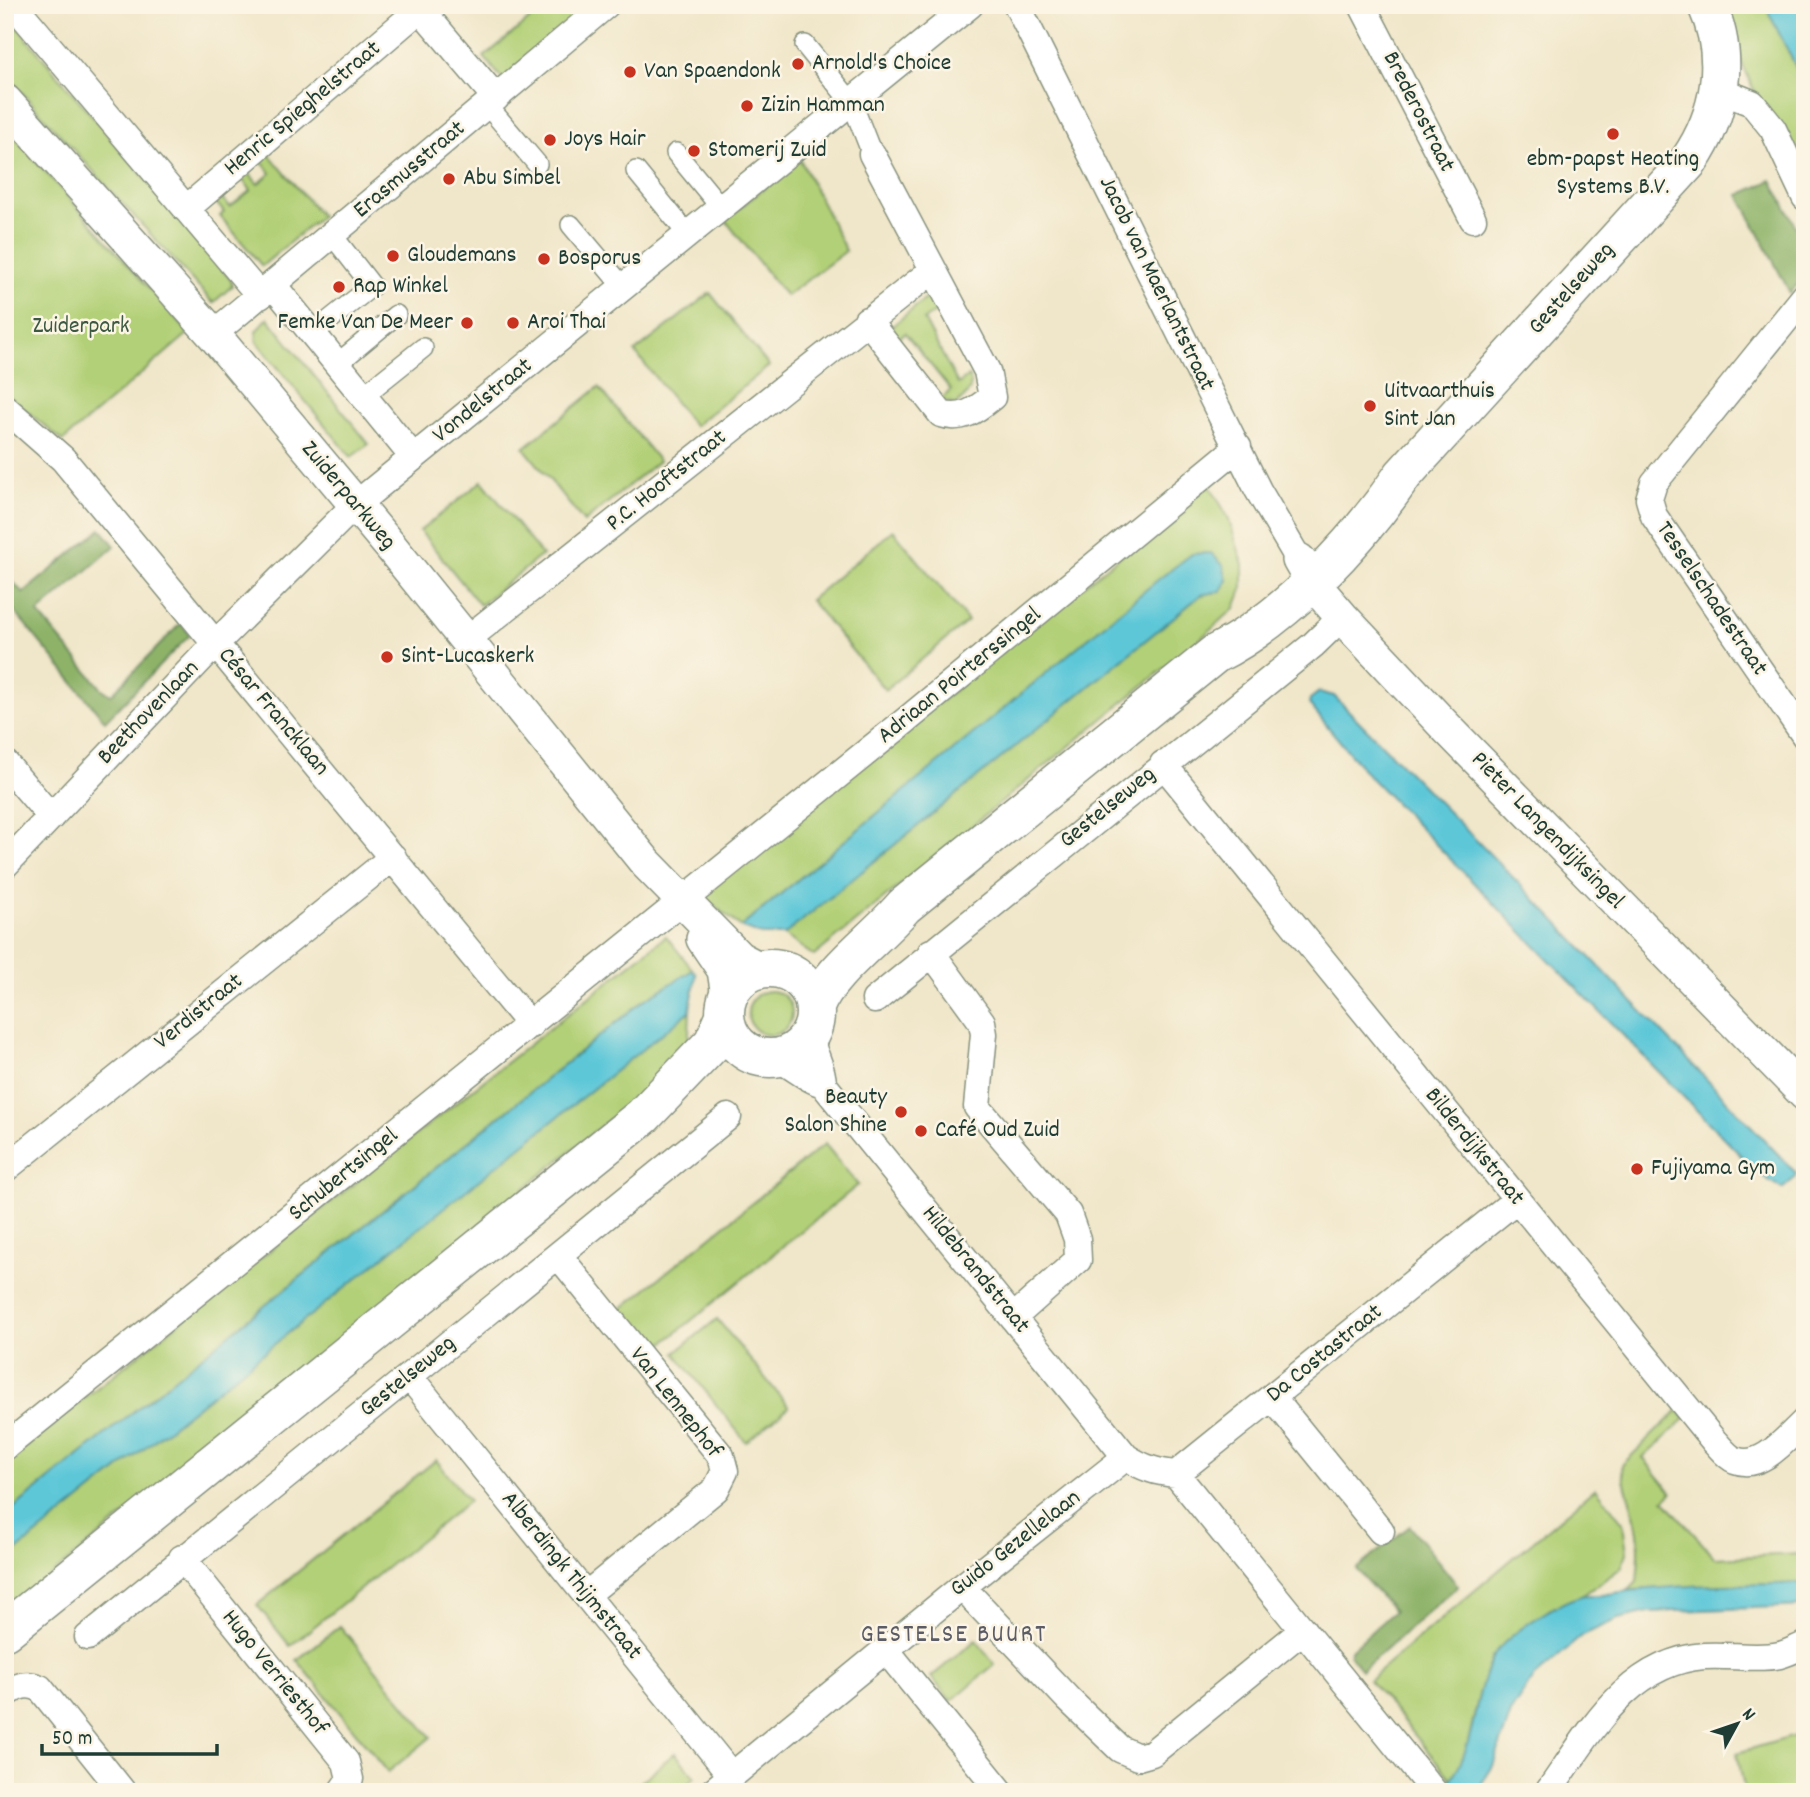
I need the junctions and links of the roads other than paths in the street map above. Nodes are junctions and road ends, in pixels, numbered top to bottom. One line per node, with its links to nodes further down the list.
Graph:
1 (14, 5): 18 (street)
2 (606, 5): 11 (street, Erasmusstraat)
3 (970, 5): 12 (street, Vondelstraat)
4 (1017, 5): 36 (street, Jacob van Maerlantstraat)
5 (1362, 5): 20 (street, Brederostraat)
6 (1707, 5): 9 (main road, Gestelseweg)
7 (419, 7): 11 (street); 18 (street, Henric Spieghelstraat)
8 (805, 45): 12 (street)
9 (1719, 90): 17 (street); 39 (main road, Gestelseweg)
10 (5, 101): 30 (street, Zuiderparkweg)
11 (491, 102): 15 (street); 22 (street, Erasmusstraat)
12 (852, 103): 14 (street); 19 (street, Vondelstraat)
13 (676, 153): 19 (street)
14 (873, 154): 24 (street)
15 (537, 164)
16 (636, 171): 23 (street)
17 (1805, 197)
18 (186, 209): 26 (street)
19 (722, 209): 23 (street, Vondelstraat)
20 (1473, 219)
21 (571, 225): 25 (street)
22 (333, 236): 26 (street, Erasmusstraat); 31 (street)
23 (689, 236): 25 (street, Vondelstraat)
24 (933, 270): 29 (street, P.C. Hooftstraat); 29 (street)
25 (624, 288): 37 (street, Vondelstraat)
26 (266, 291): 30 (street, Erasmusstraat); 31 (street)
27 (1805, 296): 43 (street, Tesselschadestraat)
28 (396, 315): 33 (street)
29 (867, 320): 41 (street, P.C. Hooftstraat)
30 (213, 334): 38 (street, Zuiderparkweg)
31 (312, 334): 33 (street)
32 (423, 348): 34 (street)
33 (337, 364): 34 (street)
34 (363, 396): 37 (street)
35 (5, 408): 42 (street, César Francklaan)
36 (1238, 447): 39 (street, Jacob van Maerlantstraat); 49 (street, Adriaan Poirterssingel)
37 (413, 457): 38 (street, Vondelstraat)
38 (355, 505): 41 (street, Zuiderparkweg); 42 (street, Beethovenlaan)
39 (1305, 570): 40 (street, Pieter Langendijksingel); 50 (main road, Gestelseweg)
40 (1342, 617): 45 (street, Gestelseweg); 59 (street, Pieter Langendijksingel)
41 (466, 640): 49 (street, Zuiderparkweg)
42 (216, 643): 46 (street, Beethovenlaan); 47 (street, César Francklaan)
43 (1805, 736)
44 (5, 763): 46 (street)
45 (1163, 764): 51 (street, Gestelseweg); 63 (street, Bilderdijkstraat)
46 (51, 817): 48 (street, Beethovenlaan)
47 (393, 857): 56 (street, César Francklaan); 62 (street, Verdistraat)
48 (5, 865)
49 (681, 901): 52 (street, Zuiderparkweg); 54 (street, Zuiderparkweg); 56 (street, Schubertsingel)
50 (904, 906): 52 (main road, Gestelseweg); 55 (main road, Gestelseweg)
51 (931, 952): 53 (street, Gestelseweg); 65 (street)
52 (773, 970): 54 (main road); 55 (main road)
53 (875, 1000)
54 (726, 1006): 57 (main road); 60 (main road)
55 (812, 1021): 57 (main road); 58 (street, Hildebrandstraat)
56 (530, 1024): 69 (street, Schubertsingel)
57 (764, 1056): 58 (street, Hildebrandstraat); 60 (main road)
58 (823, 1084): 65 (street, Hildebrandstraat)
59 (1805, 1094)
60 (643, 1116): 77 (main road)
61 (728, 1117): 64 (street, Gestelseweg)
62 (5, 1169)
63 (1516, 1199): 67 (street, Da Costastraat); 68 (street, Bilderdijkstraat)
64 (558, 1255): 66 (street, Gestelseweg); 75 (street, Van Lennephof)
65 (1014, 1317): 70 (street, Hildebrandstraat)
66 (409, 1376): 73 (street, Gestelseweg); 75 (street, Alberdingk Thijmstraat)
67 (1272, 1396): 71 (street, Da Costastraat); 72 (street)
68 (1805, 1420)
69 (5, 1447)
70 (1126, 1457): 71 (street); 74 (street, Guido Gezellelaan)
71 (1176, 1474): 76 (street)
72 (1381, 1531)
73 (182, 1558): 78 (street, Gestelseweg); 84 (street, Hugo Verriesthof)
74 (962, 1587): 76 (street); 80 (street, Guido Gezellelaan)
75 (586, 1595): 82 (street, Alberdingk Thijmstraat)
76 (1303, 1630): 86 (street)
77 (6, 1631)
78 (88, 1637)
79 (1805, 1645): 87 (street)
80 (886, 1650): 82 (street, Guido Gezellelaan); 85 (street)
81 (5, 1695): 83 (street)
82 (722, 1784)
83 (123, 1792)
84 (341, 1792)
85 (1001, 1792)
86 (1434, 1792)
87 (1548, 1792)

